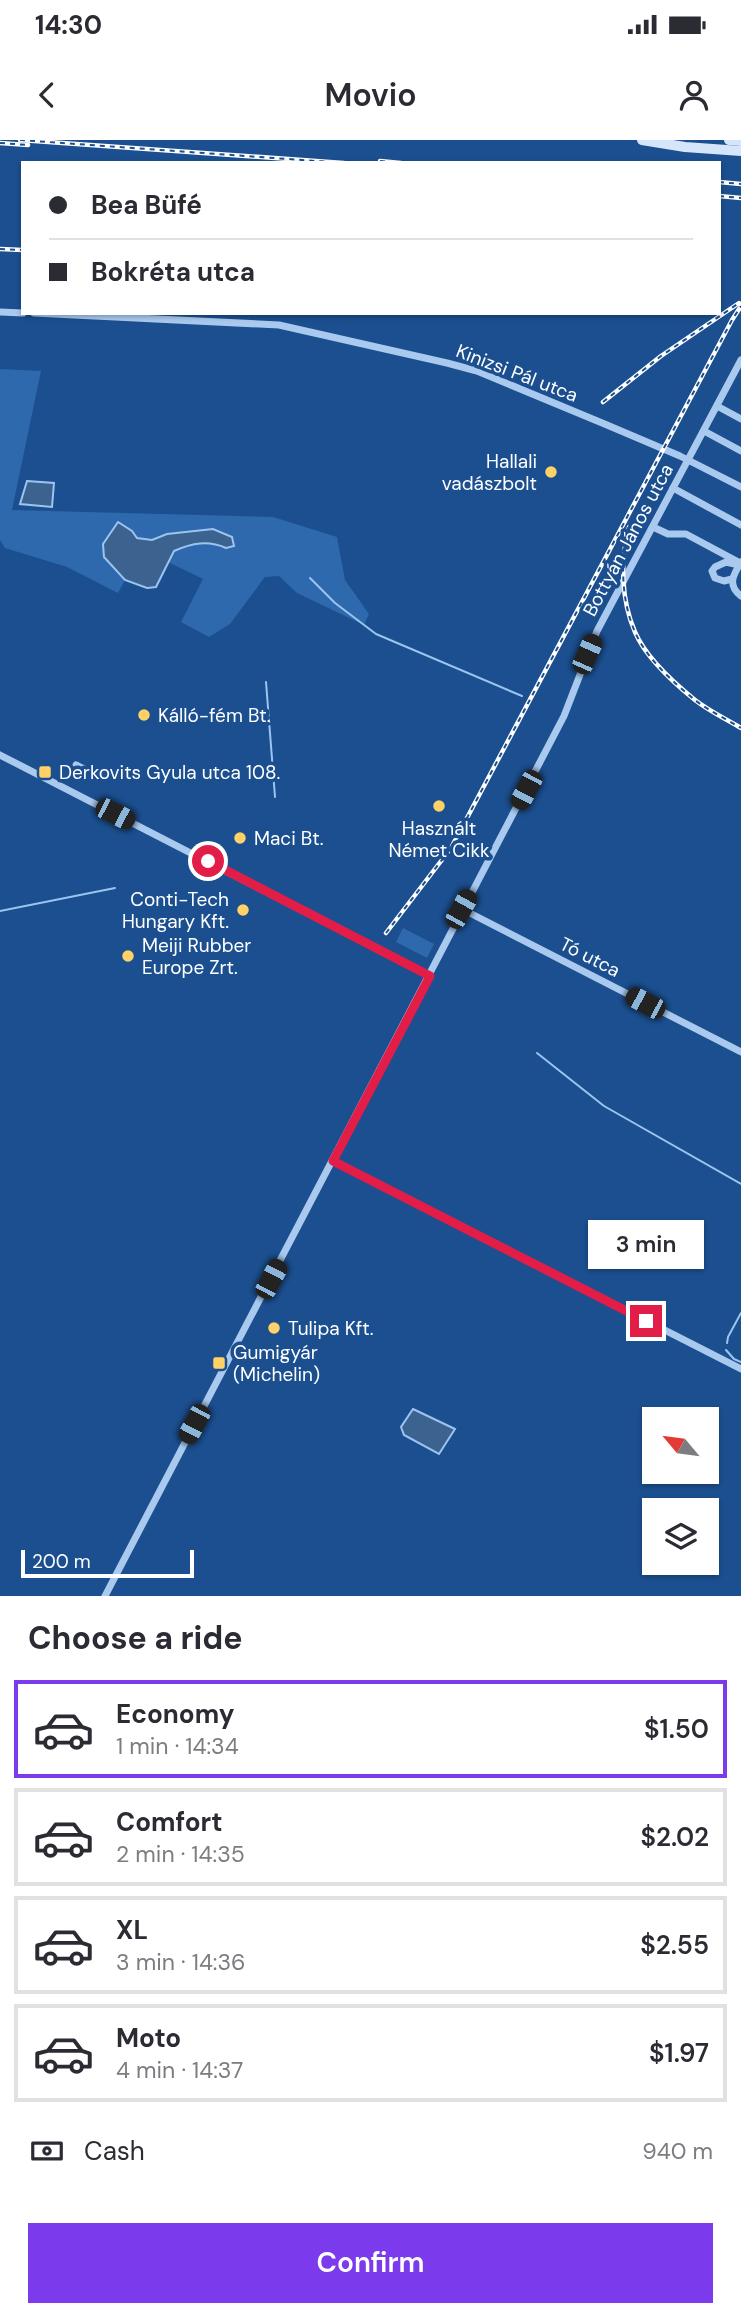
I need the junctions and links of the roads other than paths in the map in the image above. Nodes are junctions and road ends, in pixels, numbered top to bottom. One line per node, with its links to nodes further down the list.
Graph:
1 (642, 140): 4 (main road)
2 (729, 140): 3 (main road)
3 (741, 141)
4 (675, 143): 5 (main road)
5 (741, 151)
6 (0, 312): 7 (street)
7 (21, 313)
8 (76, 315): 16 (street, Kinizsi Pál utca)
9 (741, 360): 10 (street, Bottyán János utca)
10 (733, 375): 11 (street); 12 (street, Bottyán János utca)
11 (741, 380)
12 (717, 406): 13 (street); 14 (street, Bottyán János utca)
13 (741, 419)
14 (704, 430): 15 (street); 16 (street, Bottyán János utca)
15 (741, 451)
16 (688, 461): 17 (street, Kinizsi Pál utca); 18 (street, Bottyán János utca)
17 (741, 487)
18 (673, 488): 19 (street); 20 (street, Bottyán János utca)
19 (741, 525)
20 (653, 527): 21 (street); 25 (street, Bottyán János utca)
21 (740, 563): 22 (street); 22 (street)
22 (732, 579): 23 (street)
23 (741, 596)
24 (0, 755): 26 (street)
25 (461, 909): 26 (street, Bottyán János utca); 27 (street, Tó utca)
26 (430, 976): 28 (street, Bottyán János utca)
27 (741, 1052)
28 (333, 1161): 29 (street); 30 (street, Bottyán János utca)
29 (741, 1369)
30 (105, 1596)

